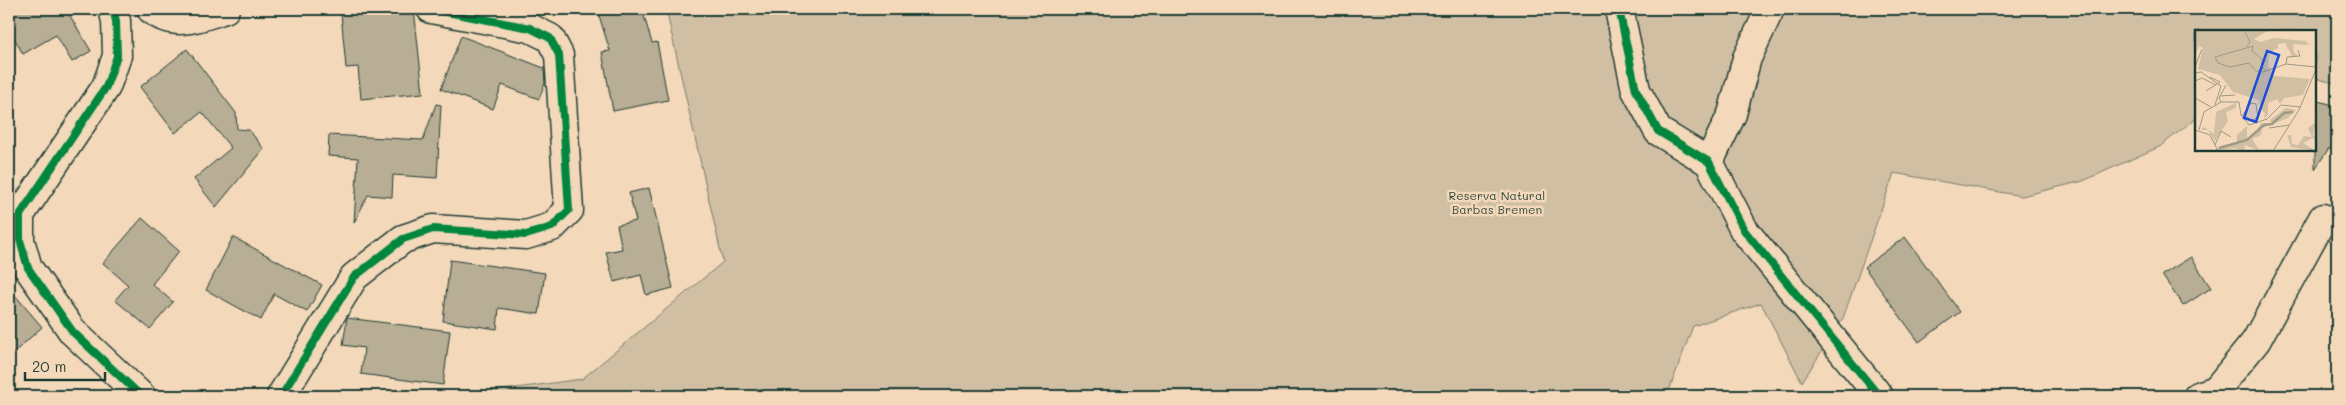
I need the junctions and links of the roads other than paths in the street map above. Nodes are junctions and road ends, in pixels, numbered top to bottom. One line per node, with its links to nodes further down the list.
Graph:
1 (113, 9): 9 (street)
2 (151, 9): 3 (street)
3 (225, 9)
4 (432, 9): 10 (street)
5 (1619, 9): 7 (street)
6 (1770, 9): 7 (street)
7 (1709, 162): 11 (street)
8 (2324, 218): 12 (street)
9 (141, 396)
10 (281, 396)
11 (1879, 396)
12 (2198, 396)

